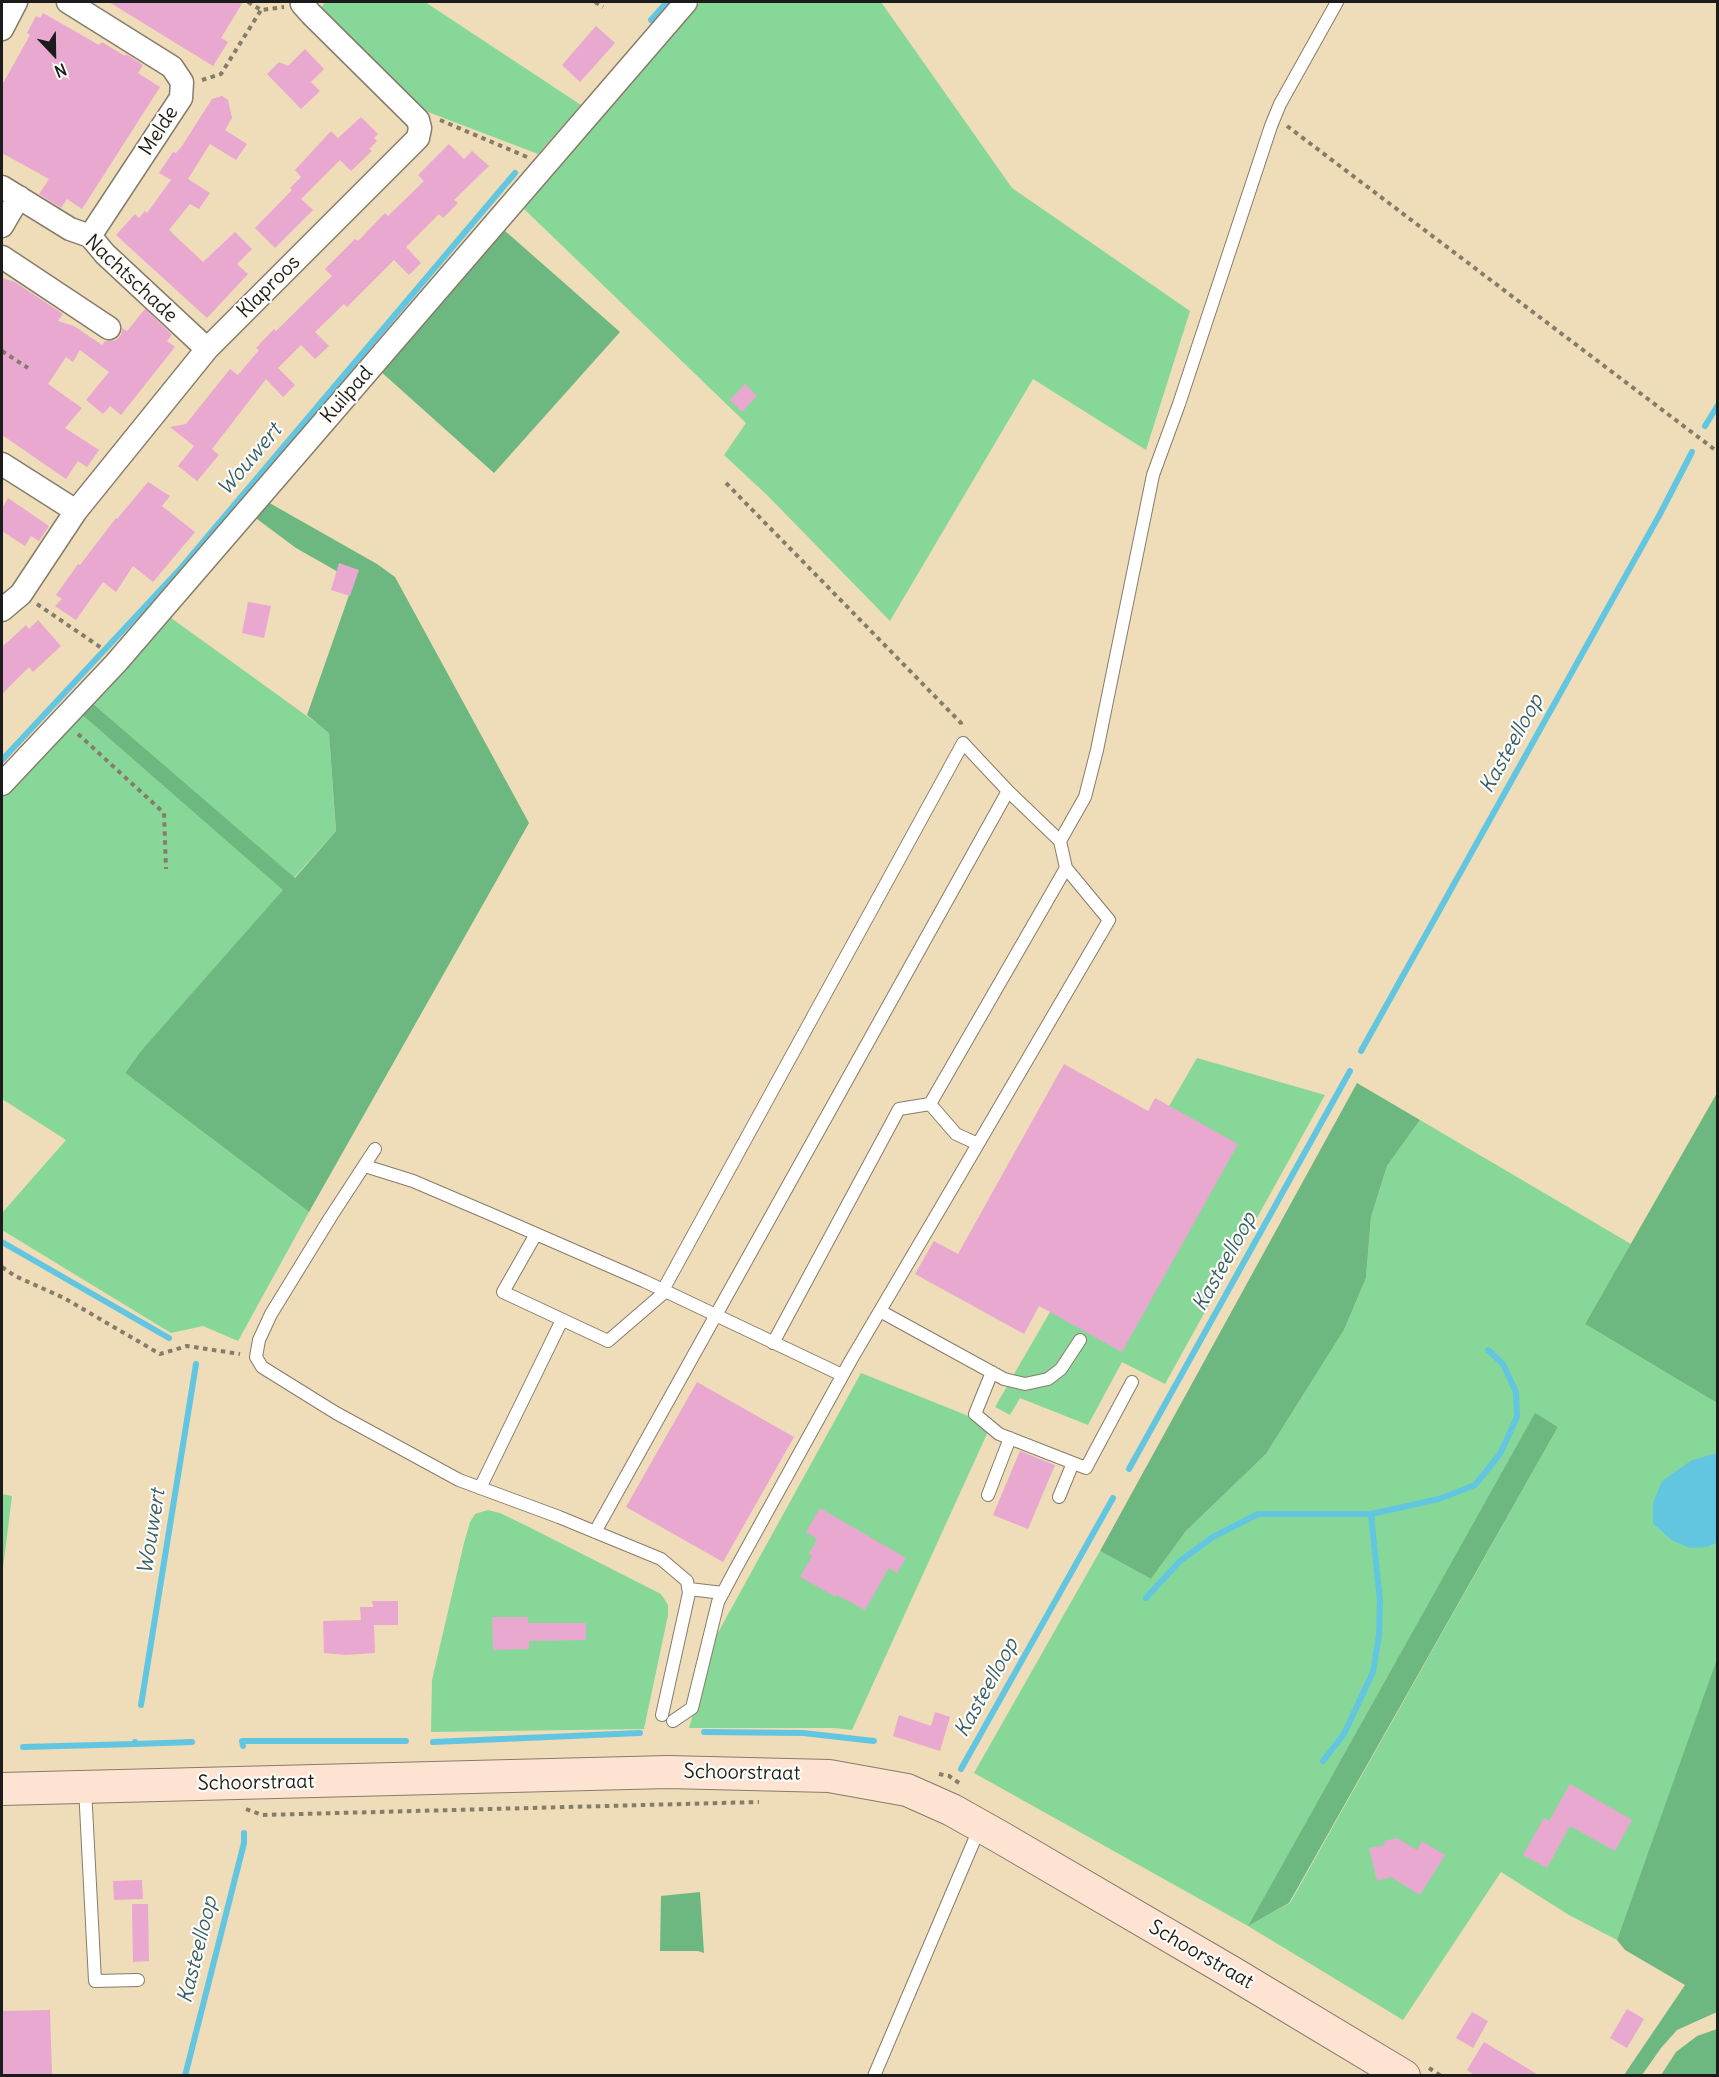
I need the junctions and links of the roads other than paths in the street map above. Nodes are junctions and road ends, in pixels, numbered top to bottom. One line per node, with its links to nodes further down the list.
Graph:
1 (16, 2): 6 (street)
2 (68, 2): 9 (street, Melde)
3 (686, 2): 16 (street, Kuilpad)
4 (1337, 2): 18 (lane)
5 (302, 3): 12 (street, Klaproos)
6 (2, 29)
7 (10, 192): 8 (street, Nachtschade); 9 (street, Nachtschade)
8 (2, 226)
9 (90, 236): 12 (street, Nachtschade)
10 (2, 257): 11 (street)
11 (109, 328)
12 (207, 349): 14 (street, Klaproos)
13 (2, 464): 14 (street)
14 (76, 511): 15 (street, Klaproos)
15 (2, 610)
16 (2, 784)
17 (1008, 791): 18 (lane); 25 (lane); 27 (lane)
18 (1060, 841): 19 (lane)
19 (1066, 868): 20 (lane); 21 (lane)
20 (930, 1104): 21 (lane); 30 (lane)
21 (978, 1144): 26 (lane)
22 (375, 1149): 23 (lane)
23 (365, 1166): 24 (lane); 36 (lane)
24 (536, 1234): 25 (lane); 28 (lane)
25 (664, 1290): 27 (lane); 28 (lane)
26 (880, 1311): 31 (lane); 32 (lane)
27 (716, 1315): 30 (lane); 39 (lane)
28 (562, 1320): 36 (lane)
29 (1080, 1340): 31 (lane)
30 (773, 1343): 32 (lane)
31 (992, 1372): 34 (lane)
32 (842, 1376): 41 (lane)
33 (1132, 1382): 35 (lane)
34 (1010, 1438): 35 (lane); 37 (lane)
35 (1073, 1463): 38 (lane)
36 (480, 1488): 39 (lane)
37 (988, 1495)
38 (1059, 1497)
39 (595, 1532): 40 (lane)
40 (689, 1589): 41 (lane); 41 (lane)
41 (723, 1593)
42 (85, 1787): 43 (street, Schoorstraat); 44 (street, Schoorstraat); 45 (lane)
43 (2, 1789)
44 (983, 1828): 46 (lane); 47 (street, Schoorstraat)
45 (138, 1980)
46 (874, 2076)
47 (1404, 2076)

